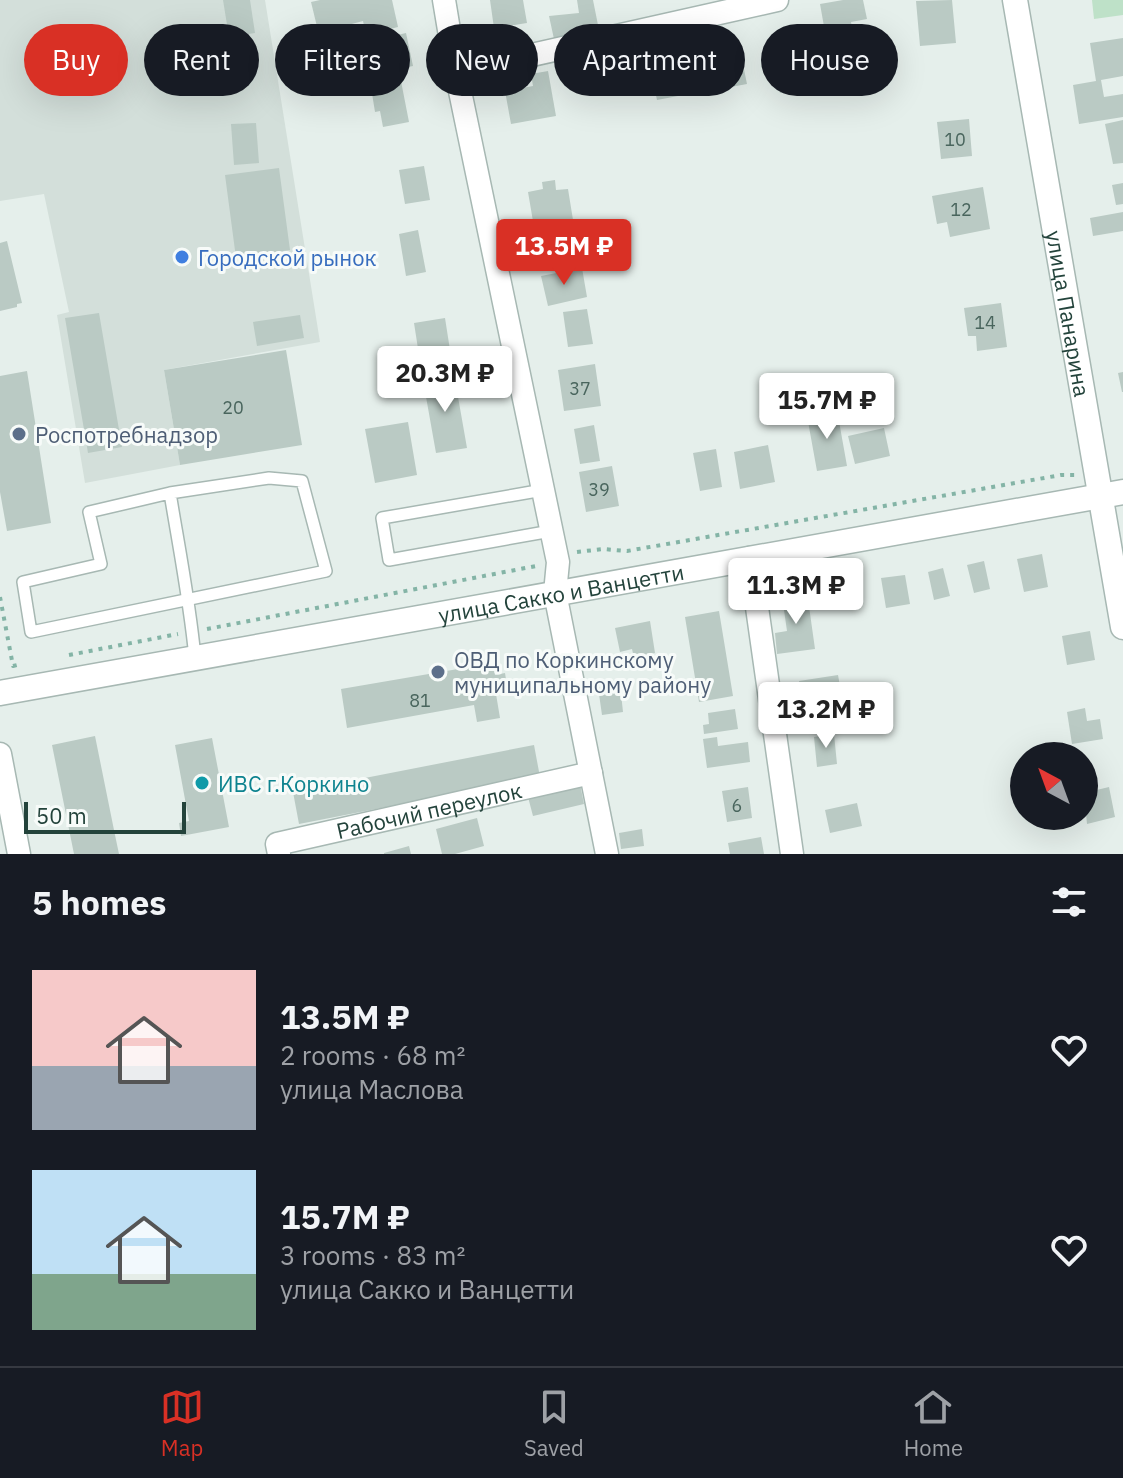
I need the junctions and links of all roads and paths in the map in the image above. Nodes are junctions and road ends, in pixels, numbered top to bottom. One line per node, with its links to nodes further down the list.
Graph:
1 (444, 0): 5 (street)
2 (777, 0): 4 (street)
3 (1015, 0): 8 (street, улица Панарина)
4 (728, 5): 6 (street)
5 (448, 24)
6 (538, 52)
7 (461, 96): 9 (street)
8 (1107, 488): 12 (street, улица Сакко и Ванцетти); 13 (path); 17 (street, улица Панарина)
9 (543, 490): 11 (street); 11 (lane)
10 (170, 493): 16 (lane); 16 (lane); 16 (lane)
11 (551, 531): 13 (street)
12 (750, 558): 14 (street, улица Сакко и Ванцетти); 28 (street)
13 (558, 562): 14 (street); 18 (path)
14 (555, 593): 20 (street, улица Сакко и Ванцетти); 24 (street)
15 (0, 597): 21 (path)
16 (188, 599): 18 (lane)
17 (1123, 627)
18 (193, 632): 19 (path); 20 (lane)
19 (58, 658)
20 (195, 658): 22 (street, улица Сакко и Ванцетти)
21 (28, 663)
22 (0, 693)
23 (0, 754): 25 (street)
24 (591, 773): 26 (street, Рабочий переулок); 27 (street)
25 (19, 854)
26 (279, 854)
27 (607, 854)
28 (792, 854)

